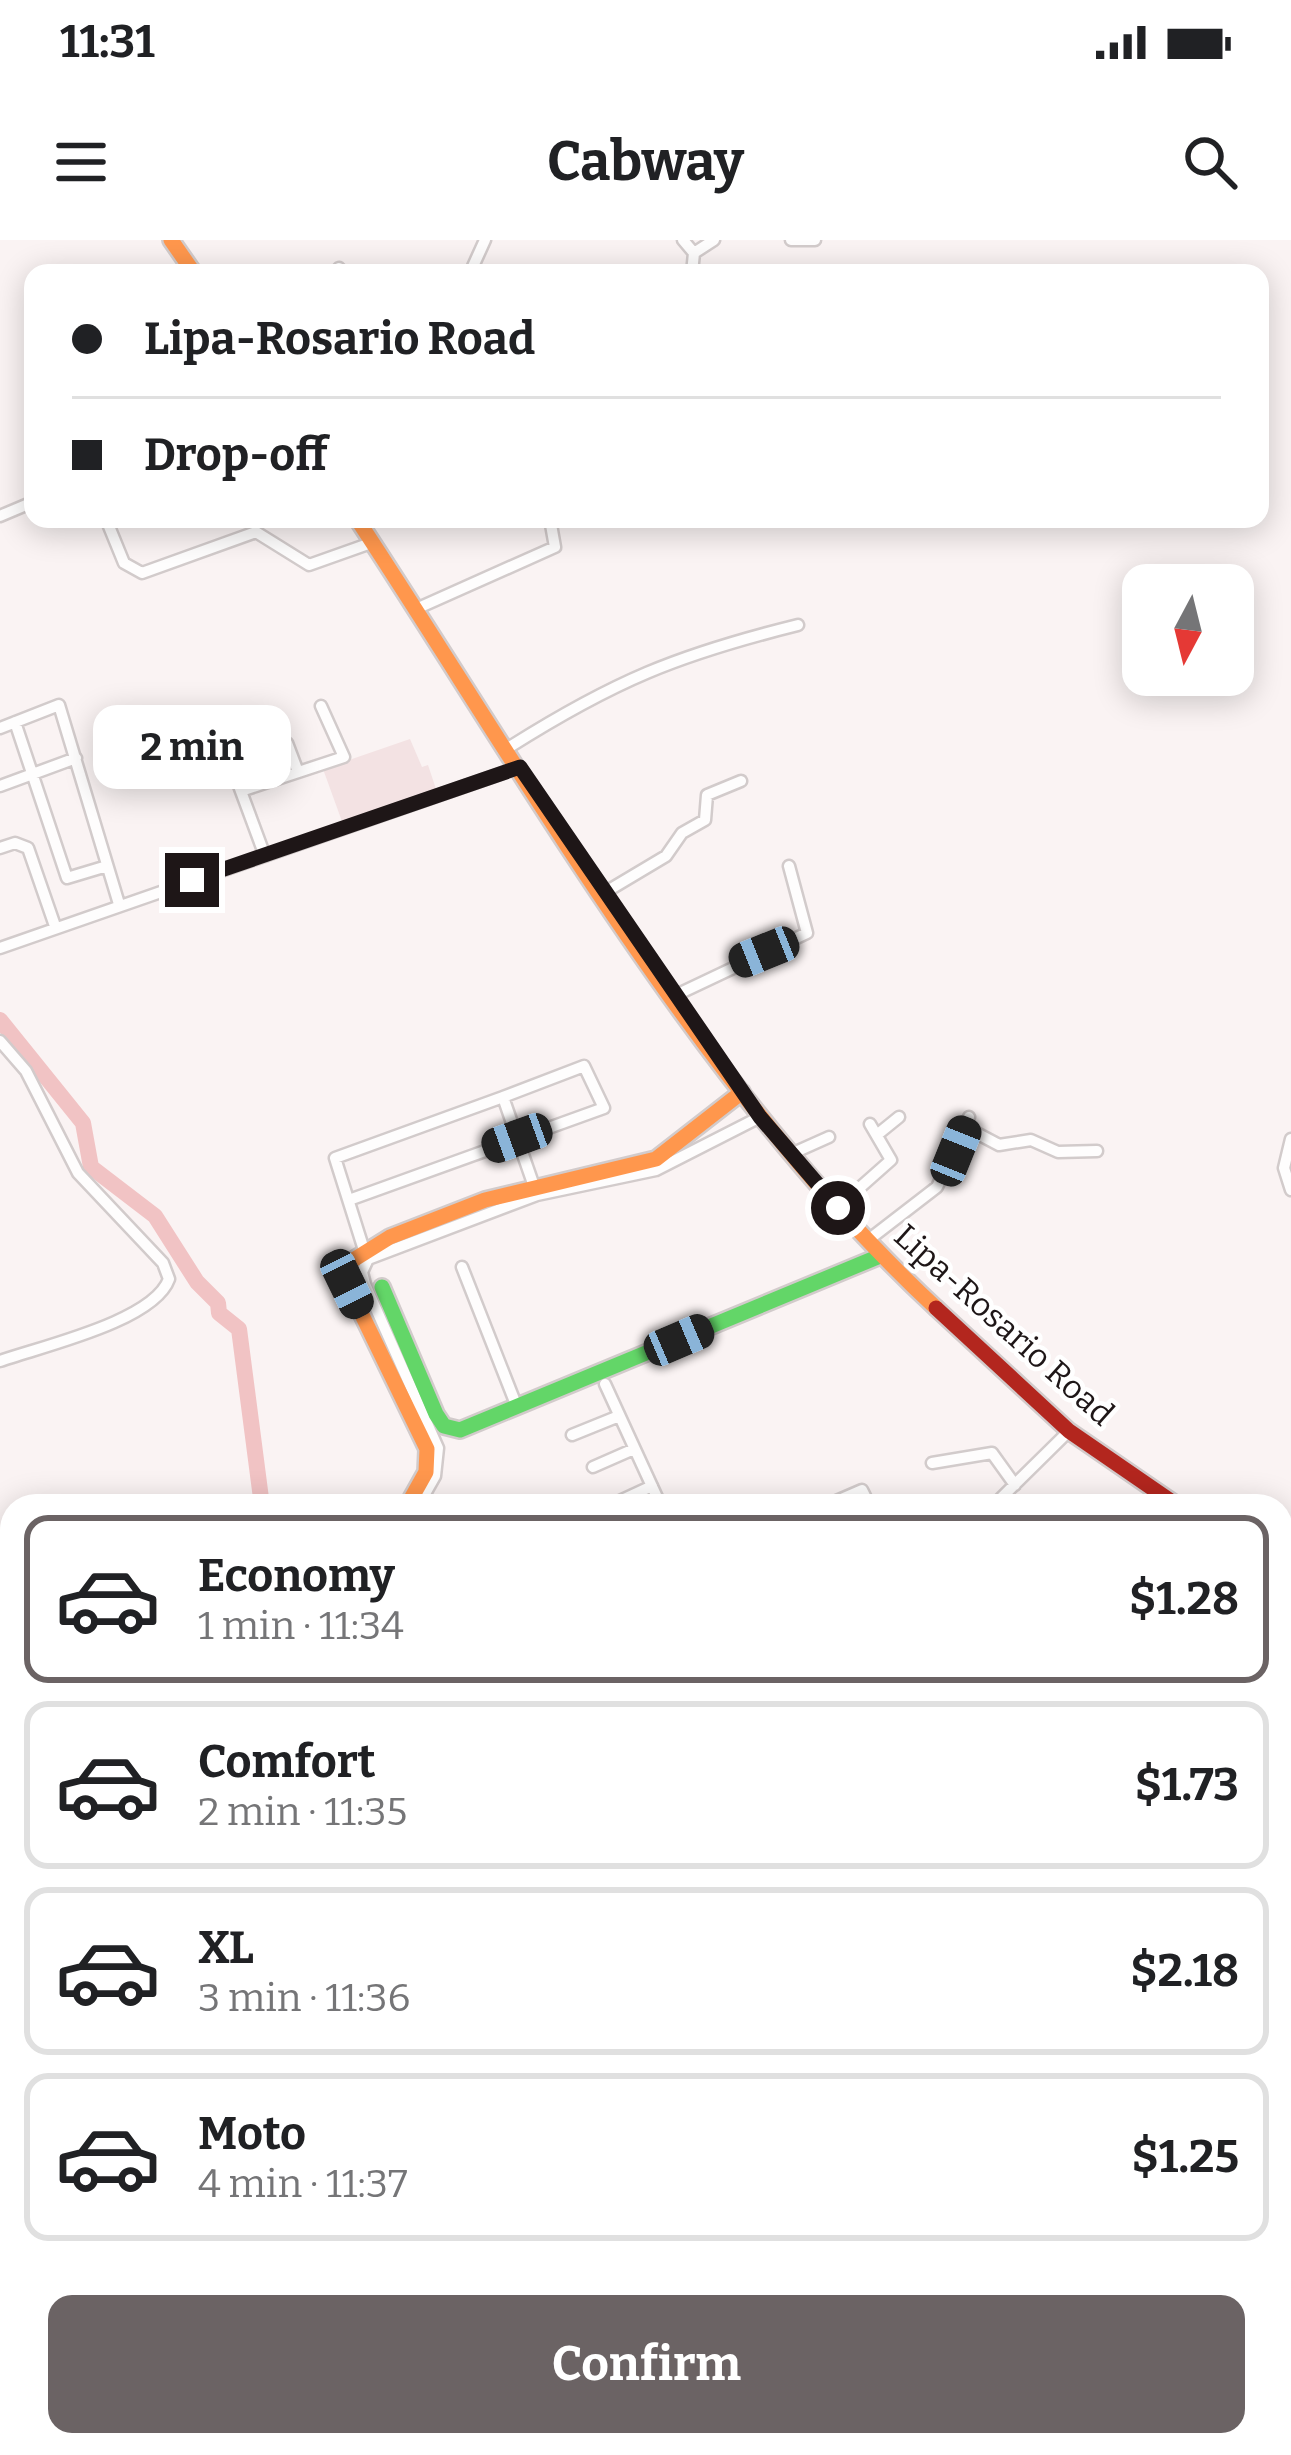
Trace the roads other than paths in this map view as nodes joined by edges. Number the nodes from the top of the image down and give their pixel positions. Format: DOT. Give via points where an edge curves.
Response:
graph roads {
  1 [pos="683,240"];
  2 [pos="714,240"];
  3 [pos="791,240"];
  4 [pos="815,240"];
  5 [pos="694,253"];
  6 [pos="693,264"];
  7 [pos="110,528"];
  8 [pos="362,528"];
  9 [pos="552,528"];
  10 [pos="371,543"];
  11 [pos="416,609"];
  12 [pos="798,625"];
  13 [pos="321,706"];
  14 [pos="212,713"];
  15 [pos="15,722"];
  16 [pos="0,728"];
  17 [pos="287,743"];
  18 [pos="508,748"];
  19 [pos="76,758"];
  20 [pos="520,767"];
  21 [pos="298,772"];
  22 [pos="35,773"];
  23 [pos="741,781"];
  24 [pos="0,787"];
  25 [pos="241,791"];
  26 [pos="0,848"];
  27 [pos="265,856"];
  28 [pos="107,866"];
  29 [pos="790,866"];
  30 [pos="604,893"];
  31 [pos="118,904"];
  32 [pos="55,926"];
  33 [pos="0,948"];
  34 [pos="674,996"];
  35 [pos="0,1041"];
  36 [pos="742,1092"];
  37 [pos="502,1097"];
  38 [pos="760,1117"];
  39 [pos="899,1117"];
  40 [pos="829,1137"];
  41 [pos="517,1138"];
  42 [pos="702,1139"];
  43 [pos="1291,1139"];
  44 [pos="1097,1151"];
  45 [pos="791,1154"];
  46 [pos="1291,1190"];
  47 [pos="536,1191"];
  48 [pos="349,1200"];
  49 [pos="838,1208"];
  50 [pos="867,1241"];
  51 [pos="364,1250"];
  52 [pos="880,1256"];
  53 [pos="462,1267"];
  54 [pos="382,1287"];
  55 [pos="0,1361"];
  56 [pos="604,1384"];
  57 [pos="517,1407"];
  58 [pos="620,1416"];
  59 [pos="1070,1431"];
  60 [pos="572,1435"];
  61 [pos="634,1449"];
  62 [pos="932,1463"];
  63 [pos="593,1467"];
  64 [pos="1015,1484"];
  65 [pos="652,1486"];
  66 [pos="413,1494"];
  67 [pos="425,1494"];
  68 [pos="634,1494"];
  69 [pos="656,1494"];
  70 [pos="1005,1494"];
  71 [pos="1153,1494"];
  1 -- 5 [label="street"];
  2 -- 5 [label="street"];
  3 -- 4 [label="street"];
  5 -- 6 [label="street"];
  7 -- 10 [label="street" via="124,563 142,573 256,532 309,565"];
  8 -- 10 [label="main road, Lipa-Rosario Road"];
  9 -- 11 [label="street" via="555,547"];
  10 -- 11 [label="main road, Lipa-Rosario Road"];
  11 -- 18 [label="main road, Lipa-Rosario Road"];
  12 -- 18 [label="street" via="657,664"];
  13 -- 21 [label="street" via="344,757"];
  14 -- 25 [label="street"];
  15 -- 16 [label="street"];
  15 -- 19 [label="street" via="59,705"];
  15 -- 22 [label="street"];
  17 -- 21 [label="street"];
  18 -- 20 [label="main road, Lipa-Rosario Road"];
  19 -- 22 [label="street"];
  19 -- 28 [label="street"];
  20 -- 27 [label="street"];
  20 -- 30 [label="main road, Lipa-Rosario Road"];
  21 -- 25 [label="street"];
  22 -- 24 [label="street"];
  22 -- 28 [label="street" via="67,878"];
  23 -- 30 [label="street" via="713,790 705,820 682,833 666,856"];
  25 -- 27 [label="street"];
  26 -- 32 [label="street" via="28,848"];
  27 -- 31 [label="street"];
  28 -- 31 [label="street"];
  29 -- 34 [label="street" via="807,933"];
  30 -- 34 [label="main road, Lipa-Rosario Road"];
  31 -- 32 [label="street"];
  32 -- 33 [label="street"];
  34 -- 36 [label="main road, Lipa-Rosario Road"];
  35 -- 55 [label="street" via="26,1071 78,1173 169,1279 163,1295 137,1312"];
  36 -- 38 [label="main road, Lipa-Rosario Road"];
  36 -- 42 [label="main road" via="709,1112"];
  37 -- 41 [label="street"];
  37 -- 41 [label="street" via="584,1066 604,1108"];
  37 -- 48 [label="street" via="335,1158"];
  38 -- 42 [label="street"];
  38 -- 45 [label="main road, Lipa-Rosario Road"];
  39 -- 49 [label="street" via="874,1129 890,1164"];
  40 -- 45 [label="street"];
  41 -- 47 [label="street"];
  41 -- 48 [label="street"];
  42 -- 47 [label="main road"];
  43 -- 46 [label="street" via="1284,1168"];
  44 -- 50 [label="street" via="1058,1152 1031,1140 1000,1145 967,1122 937,1187"];
  45 -- 49 [label="main road, Lipa-Rosario Road"];
  47 -- 51 [label="main road"];
  47 -- 67 [label="street" via="382,1250 362,1272 438,1448"];
  48 -- 51 [label="street"];
  49 -- 50 [label="main road, Lipa-Rosario Road"];
  50 -- 52 [label="main road, Lipa-Rosario Road"];
  51 -- 66 [label="main road" via="350,1262 347,1284 429,1462"];
  52 -- 57 [label="main road"];
  52 -- 59 [label="main road, Lipa-Rosario Road"];
  53 -- 57 [label="street"];
  54 -- 57 [label="main road" via="444,1426 460,1430"];
  56 -- 58 [label="street"];
  58 -- 60 [label="street"];
  58 -- 61 [label="street"];
  59 -- 64 [label="street"];
  59 -- 71 [label="main road, Lipa-Rosario Road"];
  61 -- 63 [label="street"];
  61 -- 65 [label="street"];
  62 -- 64 [label="street" via="992,1453"];
  64 -- 70 [label="street"];
  65 -- 68 [label="street"];
  65 -- 69 [label="street"];
}
